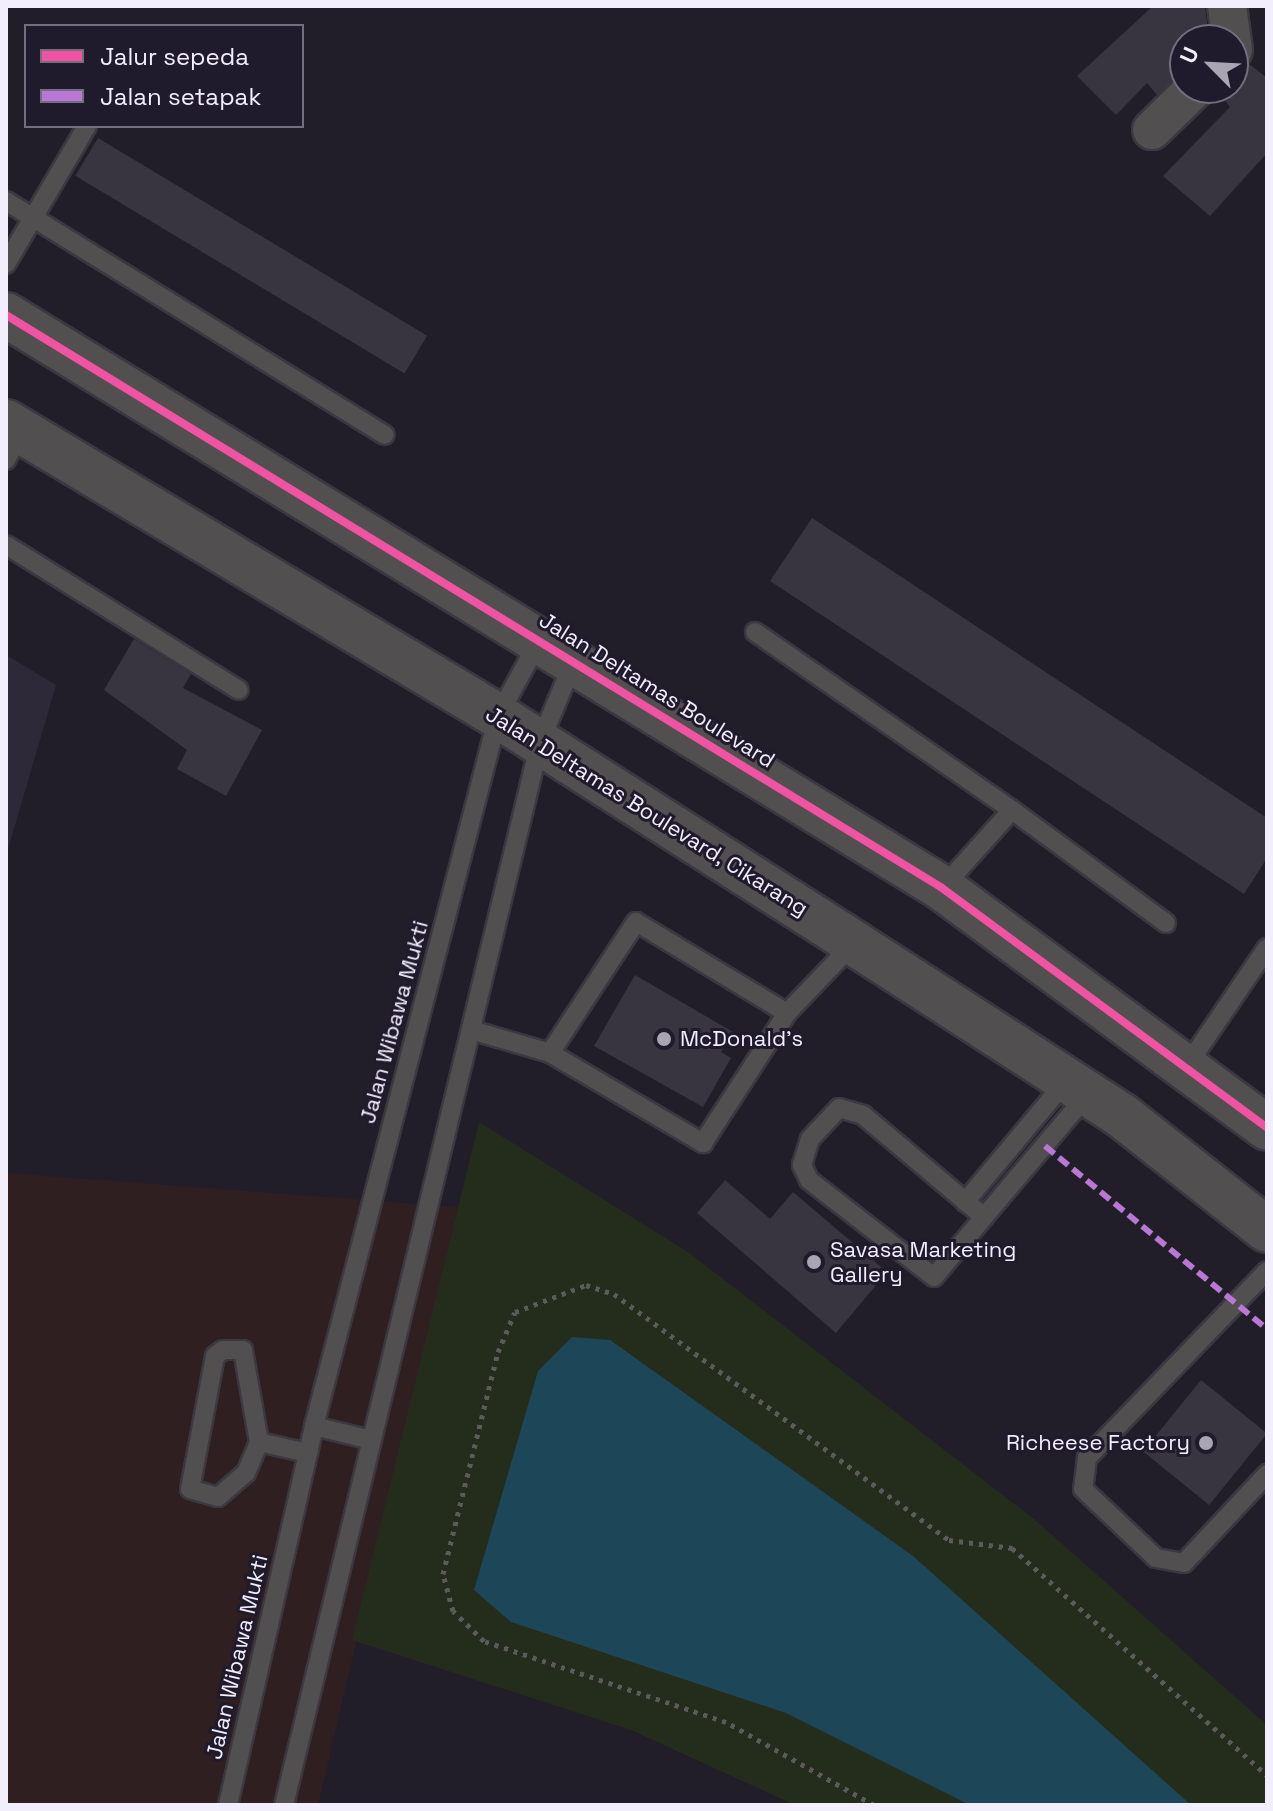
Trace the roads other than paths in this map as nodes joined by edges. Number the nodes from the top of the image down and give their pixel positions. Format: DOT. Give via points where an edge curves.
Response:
graph roads {
  1 [pos="1179,104"];
  2 [pos="86,128"];
  3 [pos="1152,130"];
  4 [pos="6,201"];
  5 [pos="35,218"];
  6 [pos="6,264"];
  7 [pos="6,315"];
  8 [pos="385,435"];
  9 [pos="11,438"];
  10 [pos="6,545"];
  11 [pos="755,632"];
  12 [pos="557,649"];
  13 [pos="239,690"];
  14 [pos="498,716"];
  15 [pos="540,742"];
  16 [pos="1012,810"];
  17 [pos="942,888"];
  18 [pos="1166,923"];
  19 [pos="854,943"];
  20 [pos="1267,948"];
  21 [pos="787,1013"];
  22 [pos="471,1030"];
  23 [pos="550,1053"];
  24 [pos="1186,1067"];
  25 [pos="1078,1087"];
  26 [pos="1267,1128"];
  27 [pos="965,1202"];
  28 [pos="984,1217"];
  29 [pos="1267,1230"];
  30 [pos="1267,1271"];
  31 [pos="314,1426"];
  32 [pos="371,1440"];
  33 [pos="259,1442"];
  34 [pos="308,1453"];
  35 [pos="1267,1474"];
  36 [pos="228,1805"];
  37 [pos="284,1805"];
  1 -- 3 [label="street"];
  2 -- 5 [label="lane"];
  4 -- 5 [label="lane"];
  5 -- 6 [label="lane"];
  5 -- 8 [label="lane"];
  7 -- 12 [label="street, Jalan Deltamas Boulevard"];
  9 -- 14 [label="street, Jalan Deltamas Boulevard, Cikarang"];
  10 -- 13 [label="lane"];
  11 -- 16 [label="lane"];
  12 -- 14 [label="lane, Jalan Wibawa Mukti"];
  12 -- 15 [label="lane"];
  12 -- 17 [label="street, Jalan Deltamas Boulevard"];
  14 -- 15 [label="street, Jalan Deltamas Boulevard, Cikarang"];
  14 -- 31 [label="lane, Jalan Wibawa Mukti"];
  15 -- 19 [label="street, Jalan Deltamas Boulevard, Cikarang"];
  15 -- 22 [label="lane"];
  16 -- 17 [label="lane"];
  16 -- 18 [label="lane"];
  17 -- 24 [label="street, Jalan Deltamas Boulevard"];
  19 -- 21 [label="lane"];
  19 -- 25 [label="street, Jalan Deltamas Boulevard, Cikarang"];
  20 -- 24 [label="lane"];
  21 -- 23 [label="lane" via="703,1143"];
  21 -- 23 [label="lane" via="636,922"];
  22 -- 23 [label="lane"];
  22 -- 32 [label="lane"];
  24 -- 26 [label="street, Jalan Deltamas Boulevard"];
  25 -- 27 [label="lane"];
  25 -- 28 [label="lane"];
  25 -- 29 [label="street, Jalan Deltamas Boulevard, Cikarang"];
  27 -- 28 [label="lane"];
  27 -- 28 [label="lane" via="863,1115 839,1108 810,1139 802,1165 809,1180 927,1276 943,1270"];
  30 -- 35 [label="lane" via="1087,1458 1083,1489 1156,1558 1184,1563"];
  31 -- 32 [label="lane"];
  31 -- 34 [label="lane, Jalan Wibawa Mukti"];
  32 -- 37 [label="lane"];
  33 -- 33 [label="lane" via="246,1473 218,1497 190,1489 215,1356 223,1350 243,1350"];
  33 -- 34 [label="lane"];
  34 -- 36 [label="lane, Jalan Wibawa Mukti"];
}
